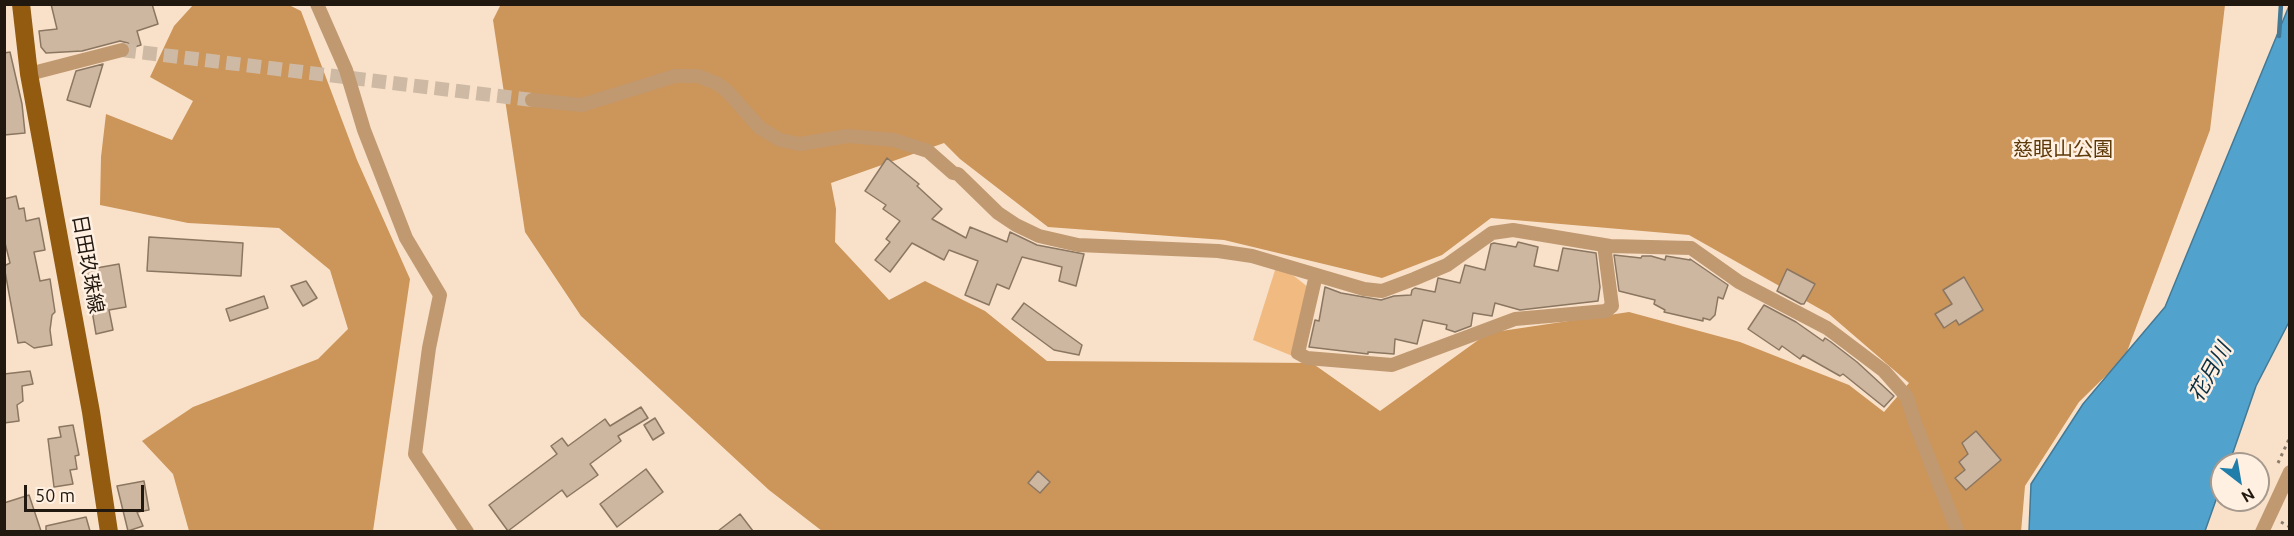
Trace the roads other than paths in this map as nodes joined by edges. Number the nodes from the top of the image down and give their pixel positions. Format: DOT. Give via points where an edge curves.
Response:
graph roads {
  1 [pos="21,4"];
  2 [pos="317,4"];
  3 [pos="122,50"];
  4 [pos="29,74"];
  5 [pos="532,100"];
  6 [pos="1604,245"];
  7 [pos="1316,275"];
  8 [pos="2289,472"];
  9 [pos="109,531"];
  10 [pos="467,531"];
  11 [pos="1958,531"];
  12 [pos="2262,531"];
  1 -- 4 [label="main road, 日田玖珠線"];
  2 -- 10 [label="street" via="346,70 364,130 406,238 440,295 415,454"];
  3 -- 4 [label="street"];
  4 -- 9 [label="main road, 日田玖珠線"];
  5 -- 7 [label="street" via="582,105 675,76 698,76 718,84 760,128 780,140 800,144 848,136 894,140 928,151 998,213 1039,236 1078,245 1218,251 1252,256"];
  6 -- 7 [label="street" via="1513,230 1492,232 1447,265 1382,291"];
  6 -- 7 [label="street" via="1612,306 1606,311 1515,319 1392,365 1307,358 1298,353"];
  6 -- 11 [label="street" via="1691,248 1739,282 1827,328 1884,371 1907,397"];
  8 -- 12 [label="street"];
}
